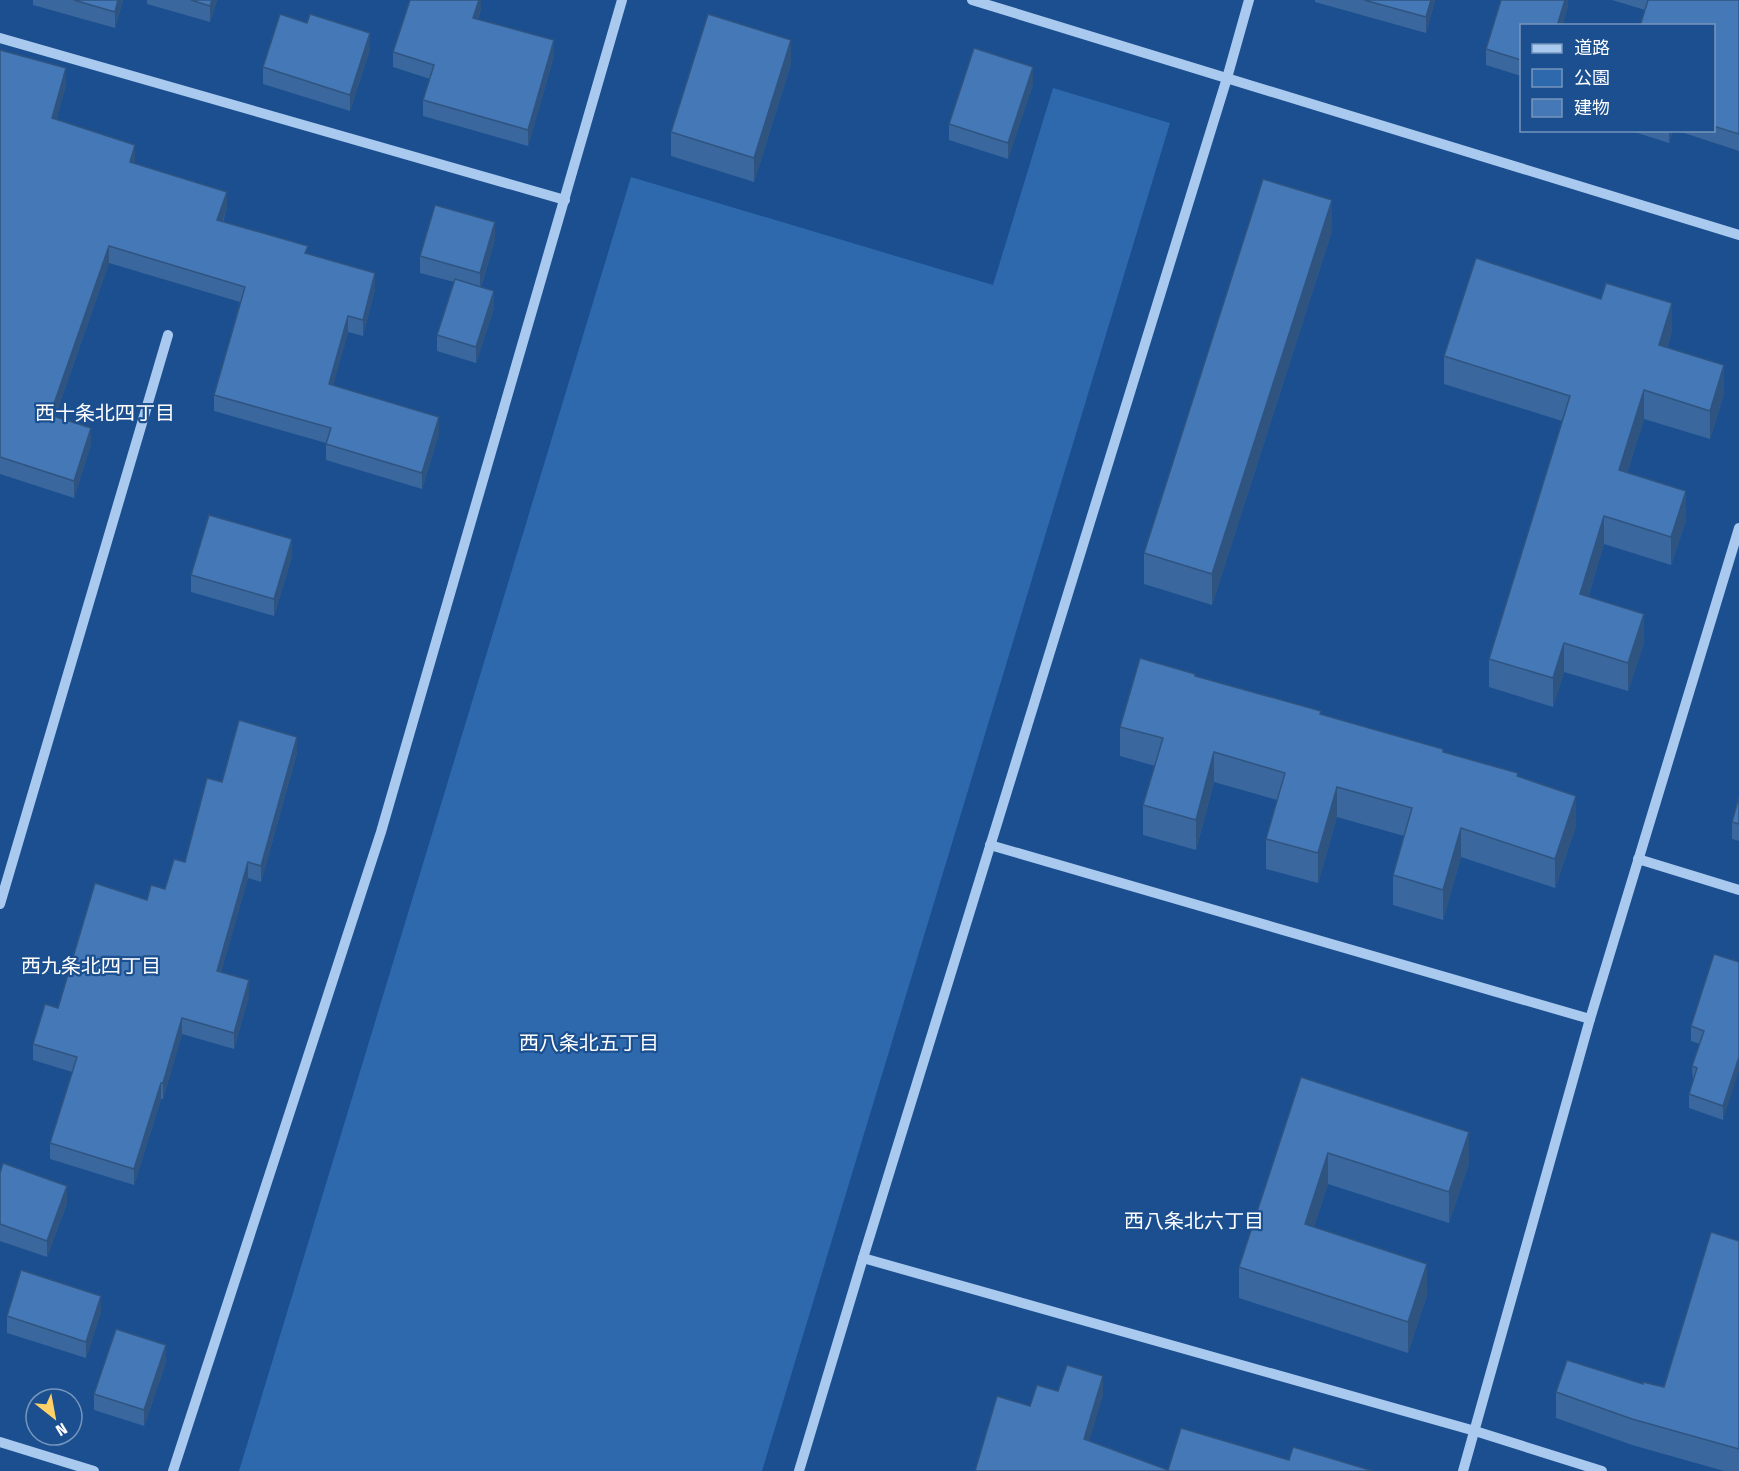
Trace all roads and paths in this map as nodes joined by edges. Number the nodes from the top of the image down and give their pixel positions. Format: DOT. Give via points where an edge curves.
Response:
graph roads {
  1 [pos="622,0"];
  2 [pos="972,0"];
  3 [pos="1249,0"];
  4 [pos="0,38"];
  5 [pos="1227,78"];
  6 [pos="565,200"];
  7 [pos="1739,235"];
  8 [pos="168,335"];
  9 [pos="1739,528"];
  10 [pos="990,846"];
  11 [pos="1638,859"];
  12 [pos="1739,890"];
  13 [pos="0,904"];
  14 [pos="1590,1020"];
  15 [pos="863,1258"];
  16 [pos="1475,1431"];
  17 [pos="0,1442"];
  18 [pos="94,1471"];
  19 [pos="173,1471"];
  20 [pos="799,1471"];
  21 [pos="1463,1471"];
  22 [pos="1602,1471"];
  1 -- 6 [label="street"];
  2 -- 5 [label="street"];
  3 -- 5 [label="street"];
  4 -- 6 [label="street"];
  5 -- 7 [label="street"];
  5 -- 10 [label="street"];
  6 -- 19 [label="street" via="381,832"];
  8 -- 13 [label="street"];
  9 -- 11 [label="street"];
  10 -- 14 [label="street"];
  10 -- 15 [label="street"];
  11 -- 12 [label="street"];
  11 -- 14 [label="street"];
  14 -- 16 [label="street"];
  15 -- 16 [label="street"];
  15 -- 20 [label="street"];
  16 -- 21 [label="street"];
  16 -- 22 [label="street"];
  17 -- 18 [label="street"];
}
